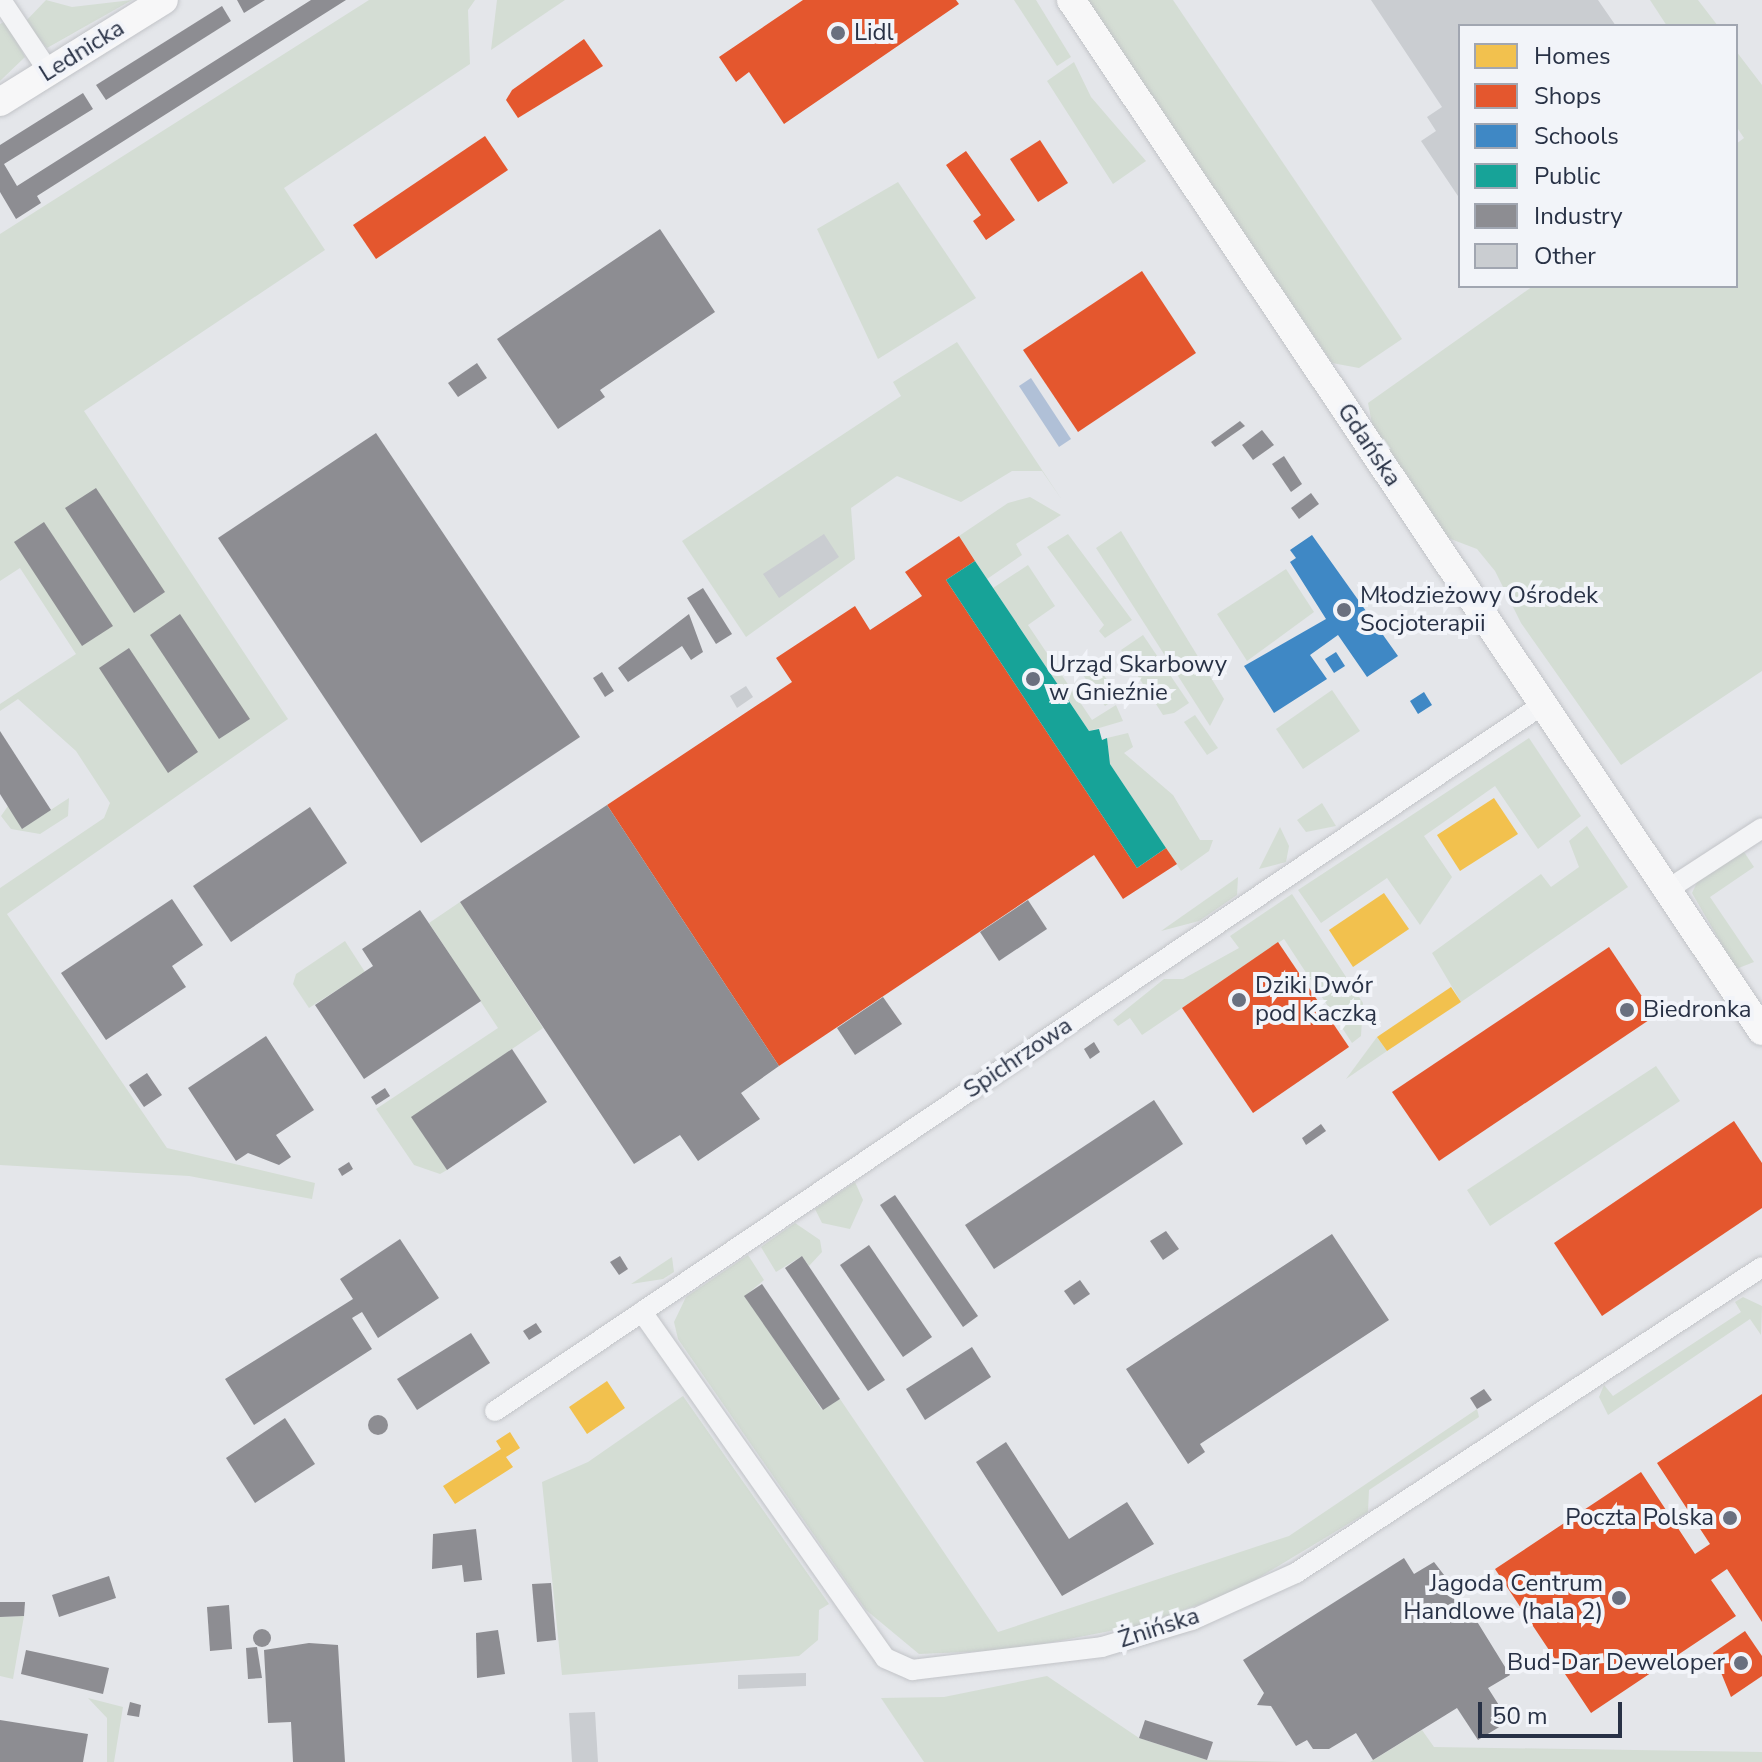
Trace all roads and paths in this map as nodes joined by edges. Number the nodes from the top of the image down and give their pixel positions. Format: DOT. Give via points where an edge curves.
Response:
graph roads {
  1 [pos="1,0"];
  2 [pos="164,0"];
  3 [pos="1071,0"];
  4 [pos="49,72"];
  5 [pos="0,102"];
  6 [pos="1542,705"];
  7 [pos="1762,828"];
  8 [pos="1667,890"];
  9 [pos="1762,1031"];
  10 [pos="1762,1267"];
  11 [pos="642,1312"];
  12 [pos="495,1411"];
  1 -- 4 [label="street"];
  2 -- 4 [label="street, Lednicka"];
  3 -- 6 [label="street, Gdańska"];
  4 -- 5 [label="street, Lednicka"];
  6 -- 8 [label="street, Gdańska"];
  6 -- 11 [label="street, Spichrzowa"];
  7 -- 8 [label="street"];
  8 -- 9 [label="street, Gdańska"];
  10 -- 11 [label="street, Żnińska" via="1296,1573 1192,1620 1102,1647 912,1670 885,1658"];
  11 -- 12 [label="street, Spichrzowa"];
}
